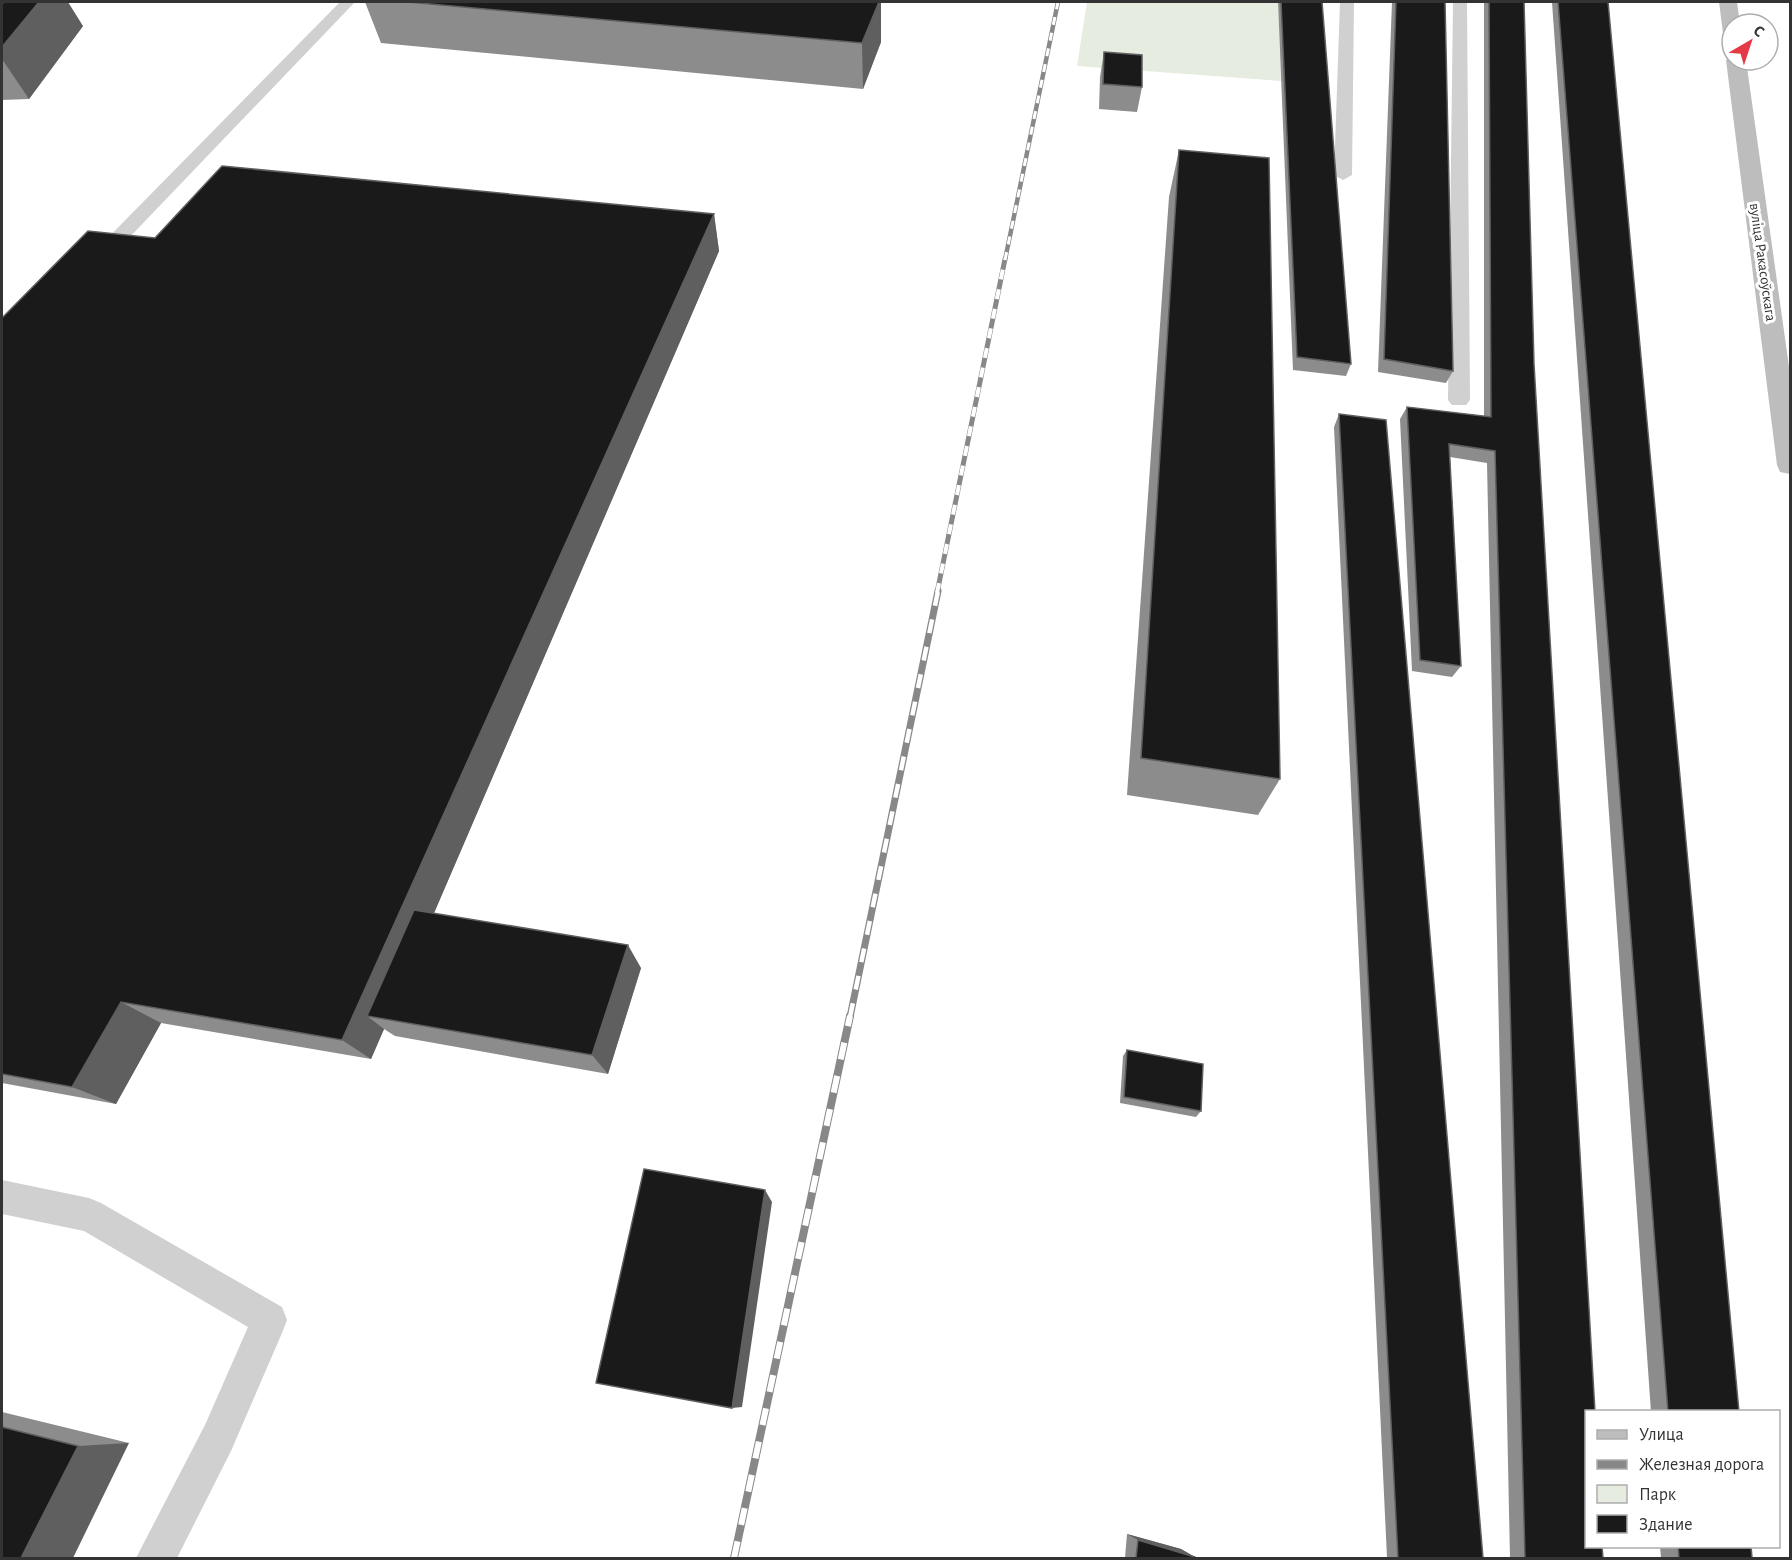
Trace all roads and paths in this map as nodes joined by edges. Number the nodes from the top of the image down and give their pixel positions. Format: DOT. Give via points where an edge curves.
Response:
graph roads {
  1 [pos="348,2"];
  2 [pos="1347,2"];
  3 [pos="1460,2"];
  4 [pos="1738,72"];
  5 [pos="1343,175"];
  6 [pos="84,274"];
  7 [pos="1458,400"];
  8 [pos="1788,433"];
  9 [pos="1791,465"];
  10 [pos="2,1197"];
  11 [pos="156,1558"];
  1 -- 6 [label="lane"];
  2 -- 5 [label="lane"];
  3 -- 7 [label="lane"];
  4 -- 8 [label="main road, вуліца Ракасоўскага"];
  8 -- 9 [label="main road, вуліца Ракасоўскага"];
  10 -- 11 [label="lane" via="89,1215 269,1320 218,1438"];
}
